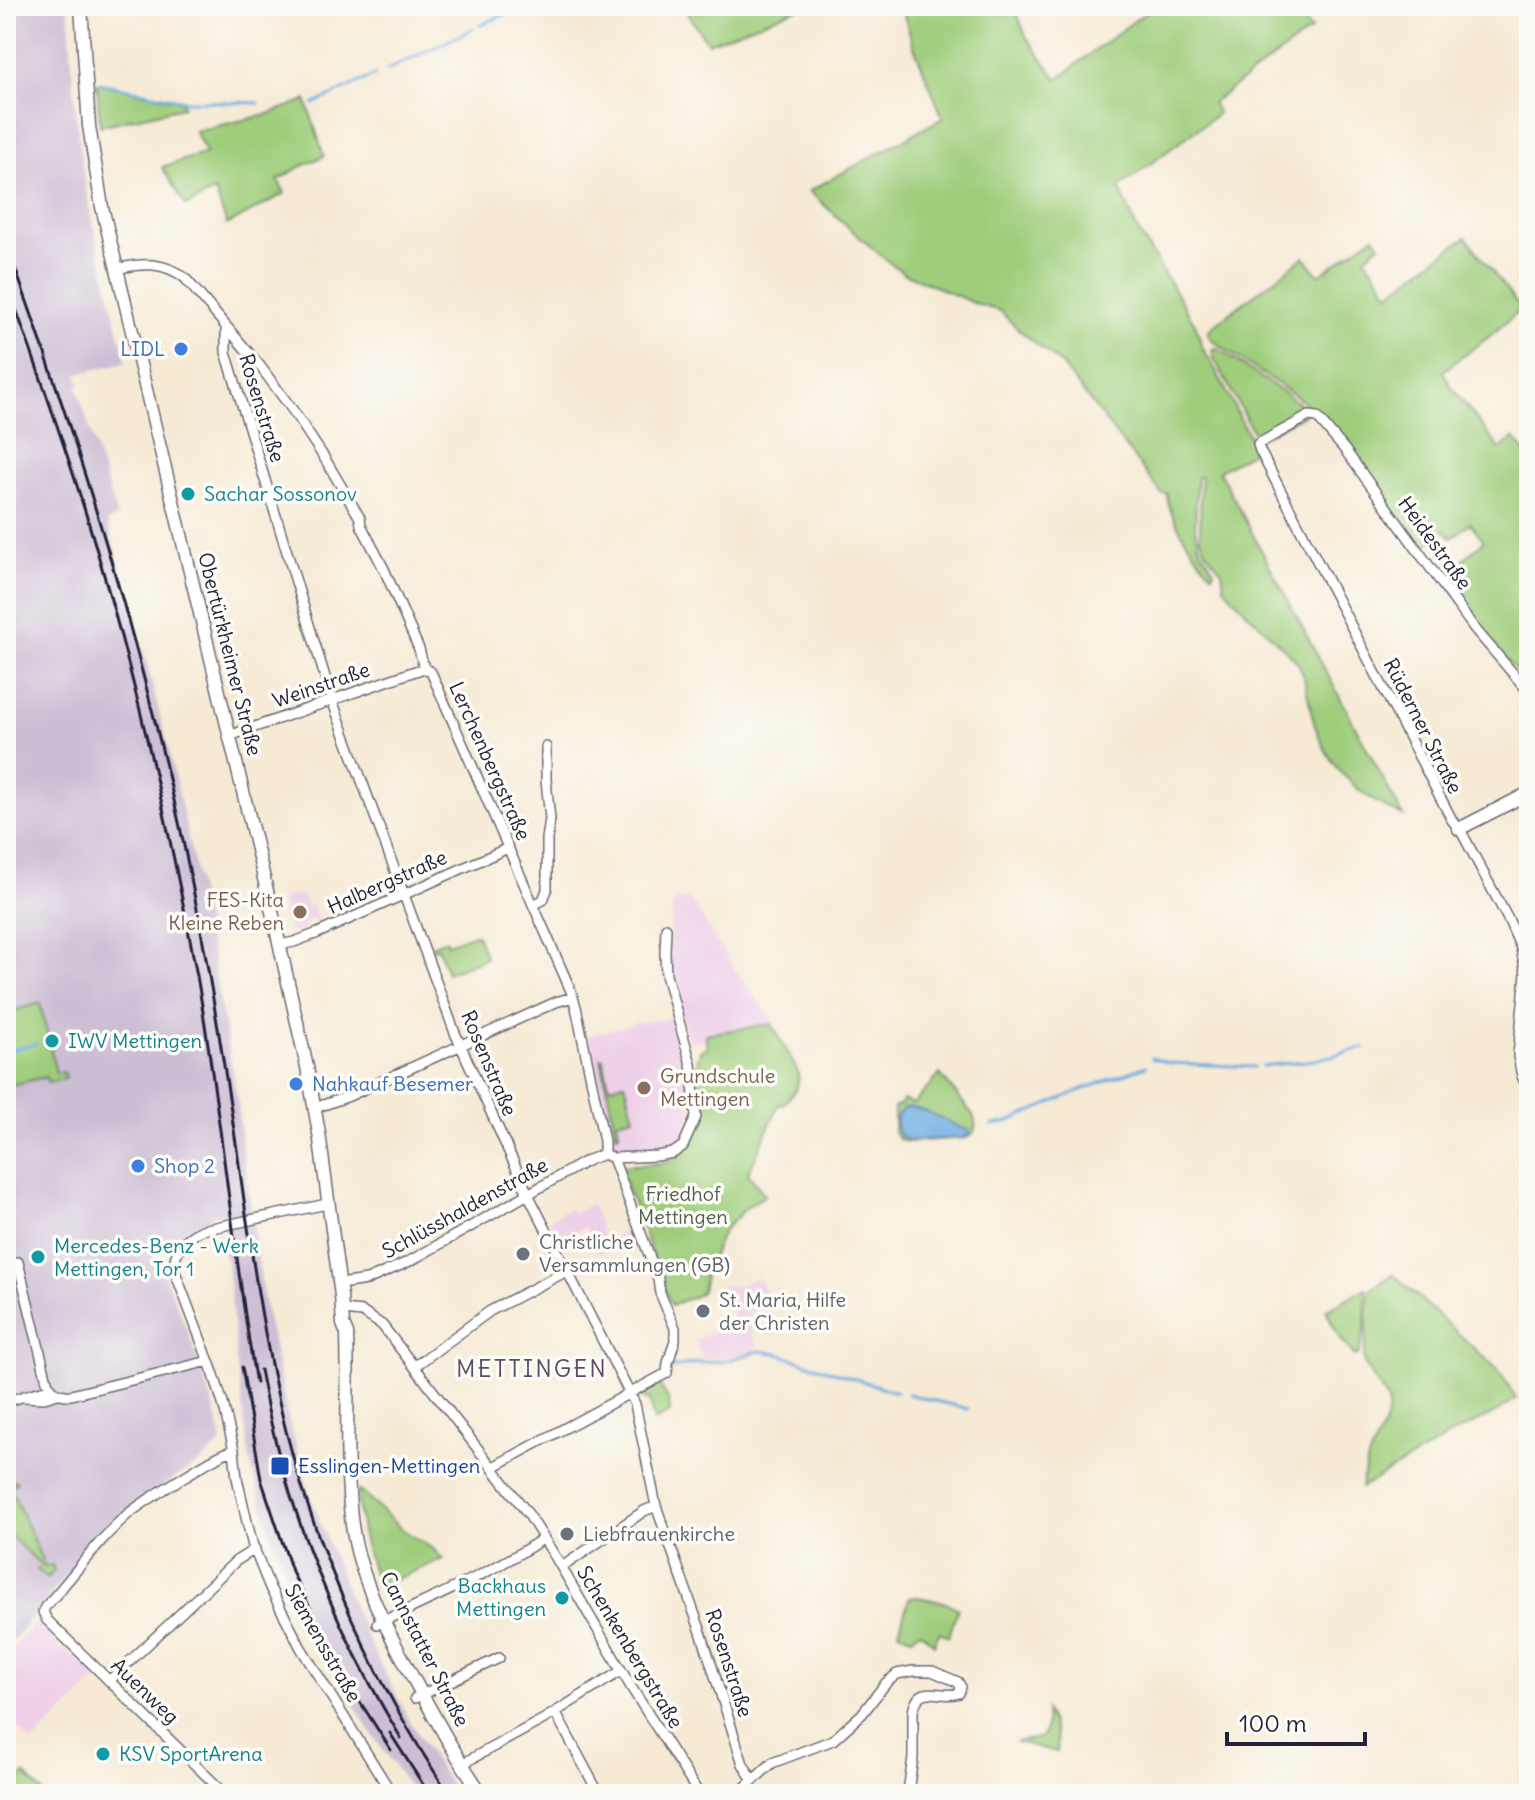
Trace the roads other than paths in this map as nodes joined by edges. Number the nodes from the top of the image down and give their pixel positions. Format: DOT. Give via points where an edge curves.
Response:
graph roads {
  1 [pos="81,6"];
  2 [pos="116,269"];
  3 [pos="226,326"];
  4 [pos="1312,416"];
  5 [pos="424,668"];
  6 [pos="1529,692"];
  7 [pos="332,700"];
  8 [pos="229,736"];
  9 [pos="546,747"];
  10 [pos="1529,793"];
  11 [pos="1459,829"];
  12 [pos="508,848"];
  13 [pos="404,895"];
  14 [pos="533,905"];
  15 [pos="666,928"];
  16 [pos="280,945"];
  17 [pos="1528,973"];
  18 [pos="573,997"];
  19 [pos="460,1045"];
  20 [pos="1529,1090"];
  21 [pos="315,1108"];
  22 [pos="608,1156"];
  23 [pos="528,1194"];
  24 [pos="327,1204"];
  25 [pos="332,1236"];
  26 [pos="18,1262"];
  27 [pos="567,1271"];
  28 [pos="340,1284"];
  29 [pos="343,1310"];
  30 [pos="209,1361"];
  31 [pos="415,1366"];
  32 [pos="54,1391"];
  33 [pos="631,1394"];
  34 [pos="6,1402"];
  35 [pos="234,1450"];
  36 [pos="493,1467"];
  37 [pos="656,1506"];
  38 [pos="544,1538"];
  39 [pos="255,1549"];
  40 [pos="562,1567"];
  41 [pos="380,1622"];
  42 [pos="499,1658"];
  43 [pos="621,1671"];
  44 [pos="109,1681"];
  45 [pos="418,1696"];
  46 [pos="555,1712"];
  47 [pos="462,1764"];
  48 [pos="752,1779"];
  49 [pos="909,1785"];
  50 [pos="388,1793"];
  51 [pos="225,1794"];
  52 [pos="473,1794"];
  53 [pos="482,1794"];
  54 [pos="599,1794"];
  55 [pos="699,1794"];
  56 [pos="738,1794"];
  1 -- 2 [label="main road, Obertürkheimer Straße" via="96,176"];
  2 -- 3 [label="street, Lerchenbergstraße" via="150,263 172,269"];
  2 -- 8 [label="main road, Obertürkheimer Straße"];
  3 -- 5 [label="street, Lerchenbergstraße" via="294,412 340,483 384,569"];
  3 -- 7 [label="street, Rosenstraße" via="226,352"];
  4 -- 6 [label="street, Heidestraße" via="1336,437 1467,619"];
  4 -- 11 [label="street, Rüderner Straße" via="1258,444 1259,449"];
  5 -- 7 [label="street, Weinstraße"];
  5 -- 12 [label="street, Lerchenbergstraße" via="431,672"];
  7 -- 8 [label="street, Weinstraße"];
  7 -- 13 [label="street, Rosenstraße"];
  8 -- 16 [label="main road, Obertürkheimer Straße"];
  9 -- 14 [label="street" via="547,890"];
  10 -- 11 [label="main road"];
  11 -- 17 [label="street, Rüderner Straße" via="1515,933"];
  12 -- 13 [label="street, Halbergstraße"];
  12 -- 14 [label="street, Lerchenbergstraße"];
  13 -- 16 [label="street, Halbergstraße"];
  13 -- 19 [label="street, Rosenstraße"];
  14 -- 18 [label="street, Lerchenbergstraße"];
  15 -- 22 [label="street" via="666,975 691,1064 696,1117 685,1143 673,1153"];
  16 -- 21 [label="main road, Obertürkheimer Straße"];
  17 -- 20 [label="street, Rüderner Straße" via="1518,1050"];
  18 -- 19 [label="street"];
  18 -- 22 [label="street, Lerchenbergstraße"];
  19 -- 21 [label="street"];
  19 -- 23 [label="street, Rosenstraße"];
  21 -- 24 [label="main road, Obertürkheimer Straße"];
  22 -- 23 [label="street, Schlüsshaldenstraße" via="591,1158"];
  22 -- 33 [label="street, Lerchenbergstraße" via="675,1328 666,1375"];
  23 -- 27 [label="street, Rosenstraße"];
  23 -- 28 [label="street, Schlüsshaldenstraße" via="410,1261 367,1280"];
  24 -- 25 [label="main road, Obertürkheimer Straße"];
  24 -- 30 [label="street, Siemensstraße" via="205,1228 183,1243 174,1273"];
  25 -- 28 [label="main road, Cannstatter Straße"];
  26 -- 32 [label="street" via="47,1381"];
  27 -- 31 [label="street" via="490,1311"];
  27 -- 33 [label="street, Rosenstraße"];
  28 -- 29 [label="main road, Cannstatter Straße"];
  29 -- 31 [label="street, Schenkenbergstraße" via="379,1321"];
  29 -- 41 [label="main road, Cannstatter Straße" via="345,1526 357,1577"];
  30 -- 32 [label="street" via="73,1394"];
  30 -- 35 [label="street, Siemensstraße"];
  31 -- 36 [label="street, Schenkenbergstraße"];
  32 -- 34 [label="street" via="31,1392"];
  33 -- 36 [label="street"];
  33 -- 37 [label="street, Rosenstraße"];
  35 -- 39 [label="street, Siemensstraße"];
  35 -- 44 [label="street, Auenweg" via="129,1514 45,1607 47,1620"];
  36 -- 38 [label="street, Schenkenbergstraße"];
  37 -- 40 [label="street"];
  37 -- 48 [label="street, Rosenstraße"];
  38 -- 40 [label="street, Schenkenbergstraße"];
  38 -- 41 [label="street" via="485,1573"];
  39 -- 44 [label="street"];
  39 -- 50 [label="street, Siemensstraße" via="293,1633"];
  40 -- 43 [label="street, Schenkenbergstraße"];
  41 -- 45 [label="main road, Cannstatter Straße"];
  42 -- 45 [label="street"];
  43 -- 46 [label="street"];
  43 -- 55 [label="street, Schenkenbergstraße"];
  44 -- 51 [label="street, Auenweg"];
  45 -- 47 [label="main road, Cannstatter Straße"];
  45 -- 52 [label="main road, Cannstatter Straße"];
  46 -- 47 [label="street"];
  46 -- 54 [label="street"];
  47 -- 53 [label="main road, Cannstatter Straße"];
  48 -- 49 [label="street" via="776,1761 831,1742 894,1676 932,1671 961,1687 953,1696 927,1693 915,1704"];
  48 -- 56 [label="street"];
}
